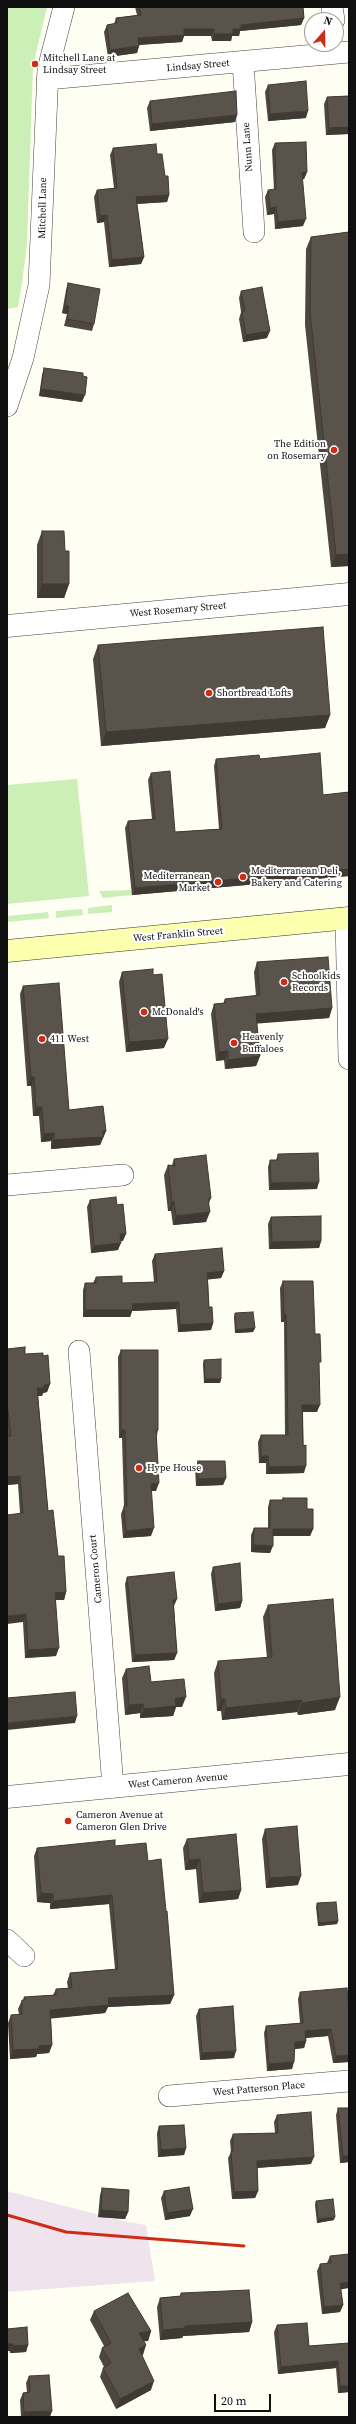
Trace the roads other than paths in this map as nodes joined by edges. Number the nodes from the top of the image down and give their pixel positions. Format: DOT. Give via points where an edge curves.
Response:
graph roads {
  1 [pos="64,7"];
  2 [pos="313,52"];
  3 [pos="243,62"];
  4 [pos="47,79"];
  5 [pos="254,232"];
  6 [pos="7,406"];
  7 [pos="349,594"];
  8 [pos="7,626"];
  9 [pos="348,918"];
  10 [pos="7,951"];
  11 [pos="349,1059"];
  12 [pos="123,1175"];
  13 [pos="7,1185"];
  14 [pos="79,1351"];
  15 [pos="349,1764"];
  16 [pos="113,1787"];
  17 [pos="7,1797"];
  18 [pos="7,1940"];
  19 [pos="24,1956"];
  20 [pos="349,2081"];
  21 [pos="169,2096"];
  1 -- 4 [label="street, Mitchell Lane"];
  2 -- 3 [label="street, Lindsay Street"];
  3 -- 4 [label="street, Lindsay Street"];
  3 -- 5 [label="street, Nunn Lane"];
  4 -- 6 [label="street, Mitchell Lane" via="39,285 23,358"];
  7 -- 8 [label="street, West Rosemary Street"];
  9 -- 10 [label="main road, West Franklin Street"];
  9 -- 11 [label="street"];
  12 -- 13 [label="street"];
  14 -- 16 [label="street, Cameron Court"];
  15 -- 16 [label="street, West Cameron Avenue"];
  16 -- 17 [label="street, West Cameron Avenue"];
  18 -- 19 [label="street"];
  20 -- 21 [label="street, West Patterson Place"];
}
